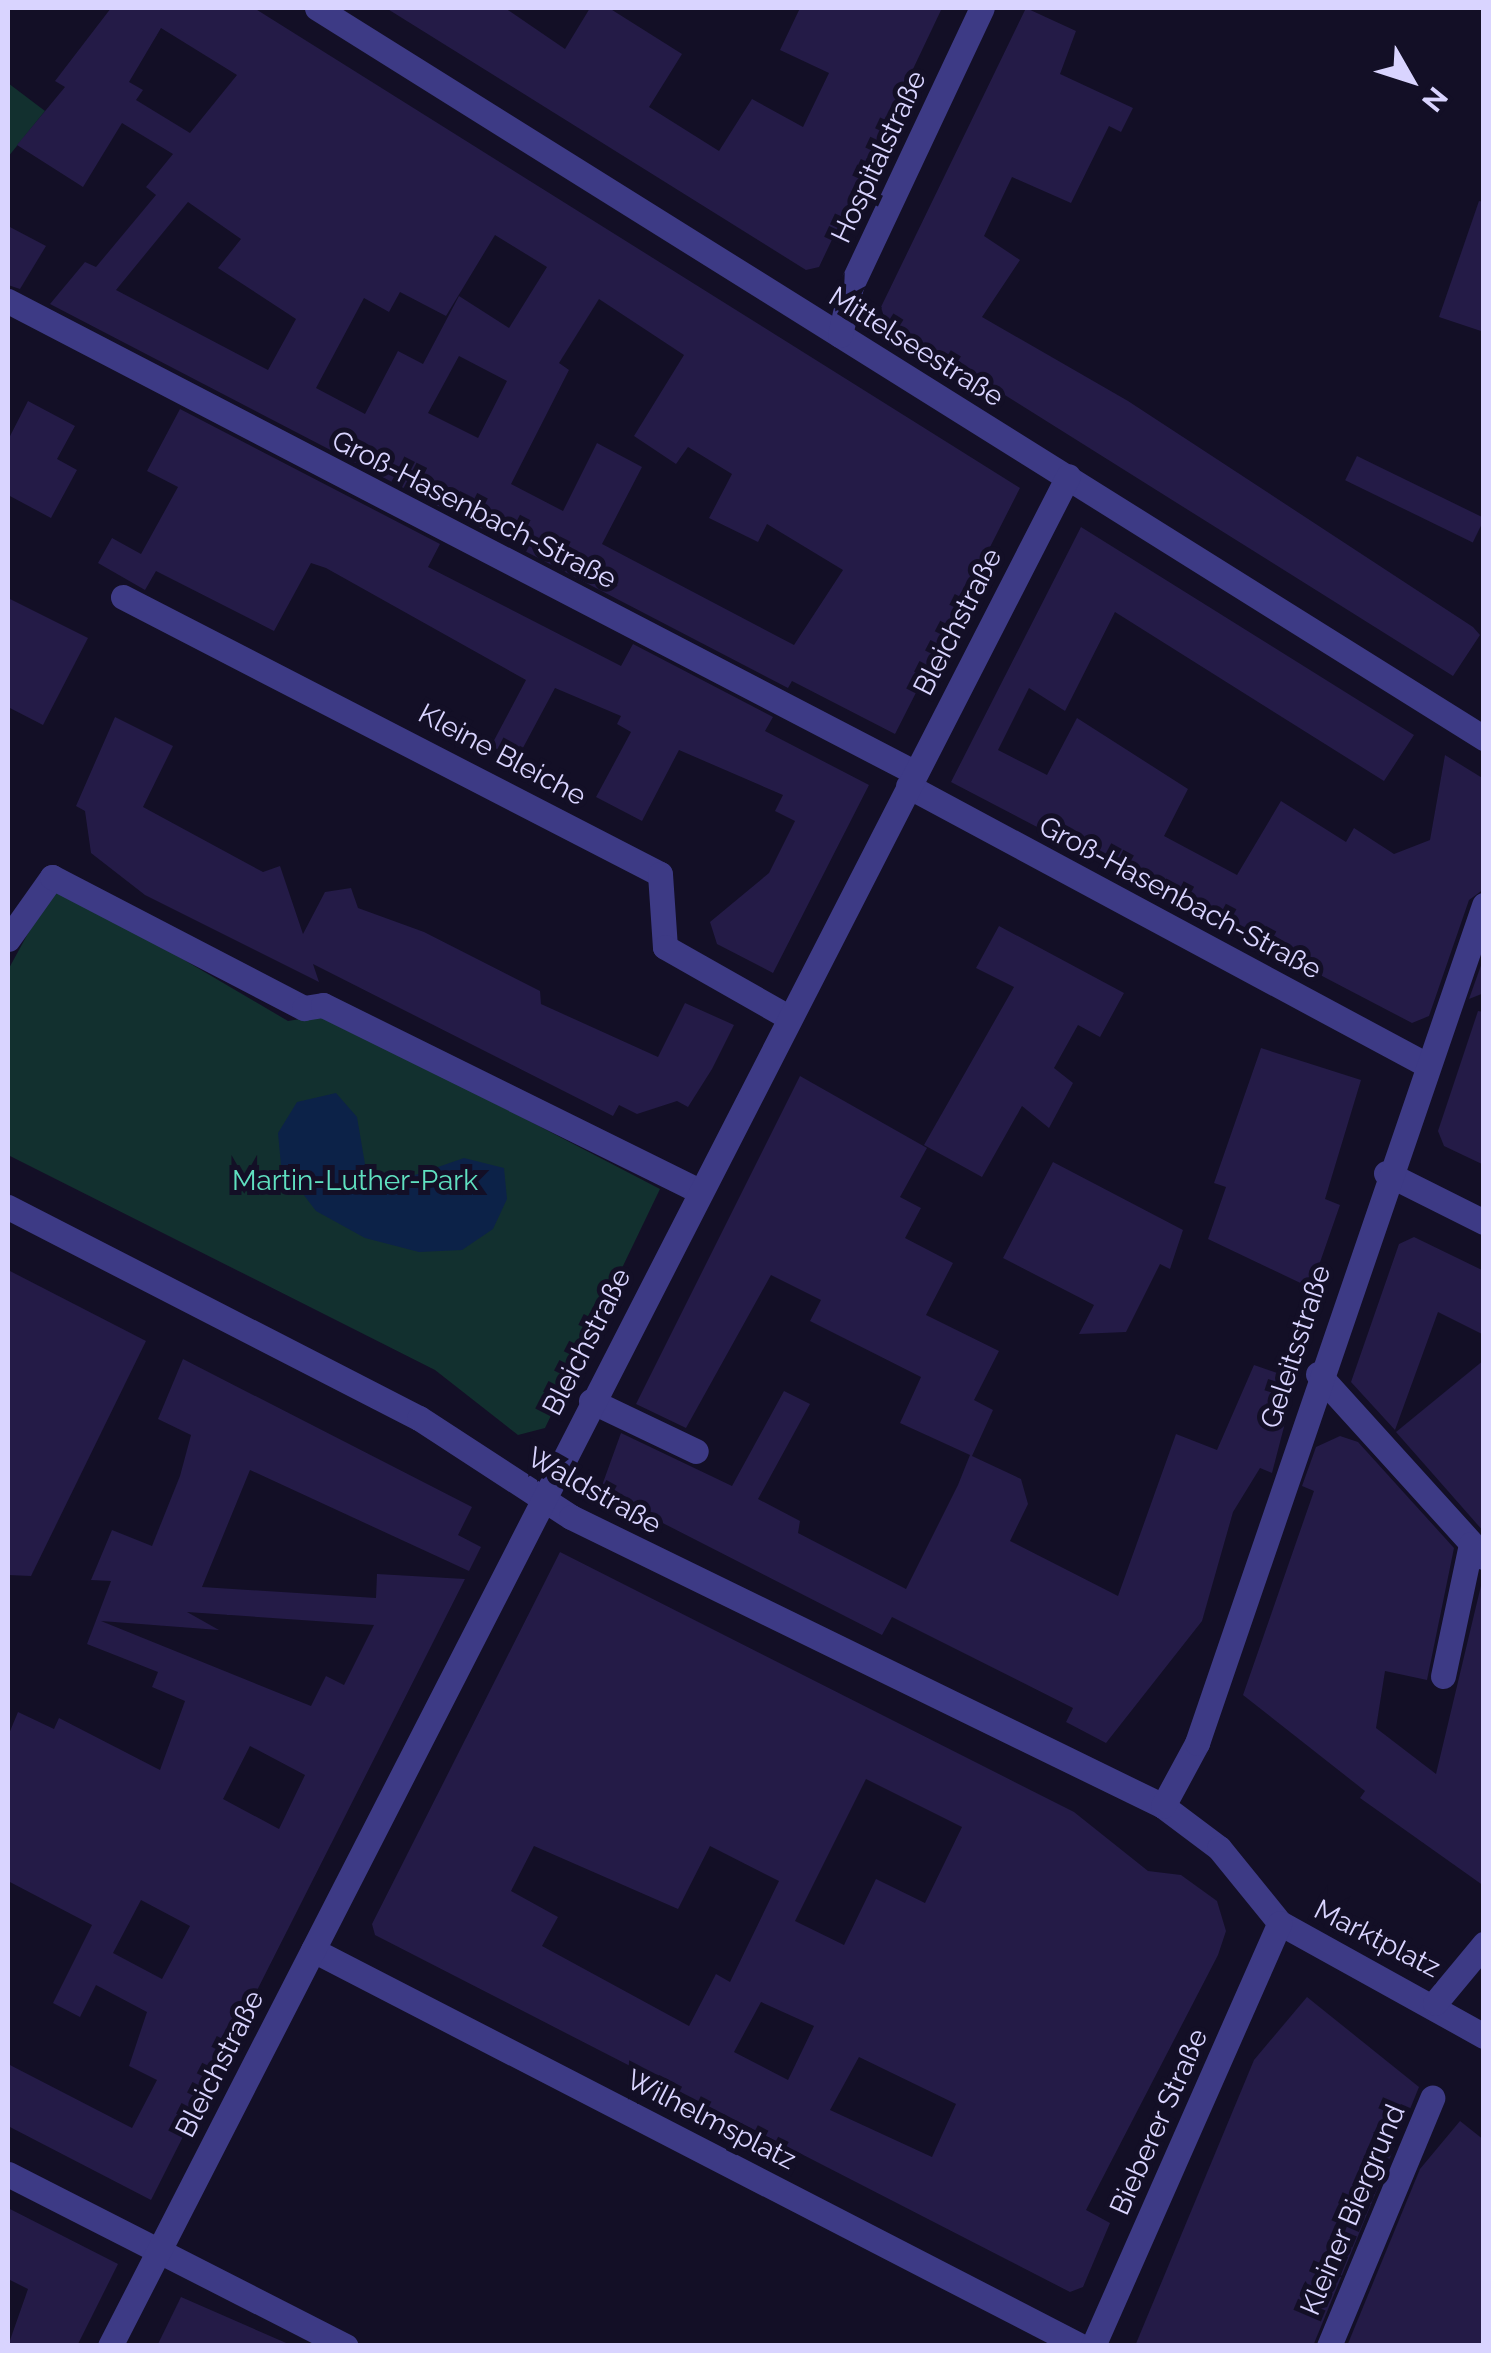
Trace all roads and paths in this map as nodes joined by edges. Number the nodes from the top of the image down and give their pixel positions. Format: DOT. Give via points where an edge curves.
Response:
graph roads {
  1 [pos="317,8"];
  2 [pos="982,8"];
  3 [pos="8,302"];
  4 [pos="840,335"];
  5 [pos="1068,476"];
  6 [pos="123,597"];
  7 [pos="1484,738"];
  8 [pos="911,779"];
  9 [pos="1484,905"];
  10 [pos="1479,932"];
  11 [pos="8,940"];
  12 [pos="1472,969"];
  13 [pos="788,1018"];
  14 [pos="1424,1063"];
  15 [pos="1386,1173"];
  16 [pos="698,1190"];
  17 [pos="8,1207"];
  18 [pos="1484,1222"];
  19 [pos="1318,1374"];
  20 [pos="591,1400"];
  21 [pos="696,1451"];
  22 [pos="538,1499"];
  23 [pos="1477,1550"];
  24 [pos="1443,1676"];
  25 [pos="1163,1806"];
  26 [pos="1280,1923"];
  27 [pos="1484,1944"];
  28 [pos="313,1950"];
  29 [pos="1435,2003"];
  30 [pos="1484,2036"];
  31 [pos="1432,2098"];
  32 [pos="8,2174"];
  33 [pos="156,2252"];
  34 [pos="110,2346"];
  35 [pos="346,2346"];
  36 [pos="1081,2346"];
  37 [pos="1093,2346"];
  38 [pos="1328,2346"];
  1 -- 4 [label="street, Mittelseestraße"];
  2 -- 4 [label="street, Hospitalstraße" via="850,286"];
  3 -- 8 [label="street, Groß-Hasenbach-Straße"];
  4 -- 5 [label="street, Mittelseestraße"];
  5 -- 7 [label="street, Mittelseestraße"];
  5 -- 8 [label="street, Bleichstraße"];
  6 -- 13 [label="street, Kleine Bleiche" via="660,874 665,948"];
  8 -- 13 [label="street, Bleichstraße"];
  8 -- 14 [label="street, Groß-Hasenbach-Straße"];
  9 -- 10 [label="street, Geleitsstraße"];
  10 -- 12 [label="street, Geleitsstraße"];
  11 -- 16 [label="street" via="52,877 304,1008 324,1006"];
  12 -- 14 [label="street, Geleitsstraße"];
  13 -- 16 [label="street, Bleichstraße"];
  14 -- 15 [label="street, Geleitsstraße"];
  15 -- 18 [label="street"];
  15 -- 19 [label="street, Geleitsstraße"];
  16 -- 20 [label="street, Bleichstraße"];
  17 -- 22 [label="street, Waldstraße" via="419,1418"];
  19 -- 23 [label="street"];
  19 -- 25 [label="street, Geleitsstraße" via="1198,1743"];
  20 -- 21 [label="street"];
  20 -- 22 [label="street, Bleichstraße"];
  22 -- 25 [label="street, Waldstraße"];
  22 -- 28 [label="street, Bleichstraße"];
  23 -- 24 [label="street"];
  25 -- 26 [label="street, Marktplatz" via="1220,1848"];
  26 -- 29 [label="street, Marktplatz"];
  26 -- 37 [label="street, Bieberer Straße"];
  27 -- 29 [label="street"];
  28 -- 33 [label="street, Bleichstraße"];
  28 -- 36 [label="street, Wilhelmsplatz"];
  29 -- 30 [label="street, Marktplatz"];
  31 -- 38 [label="street, Kleiner Biergrund"];
  32 -- 33 [label="street"];
  33 -- 34 [label="street, Bleichstraße"];
  33 -- 35 [label="street"];
}
